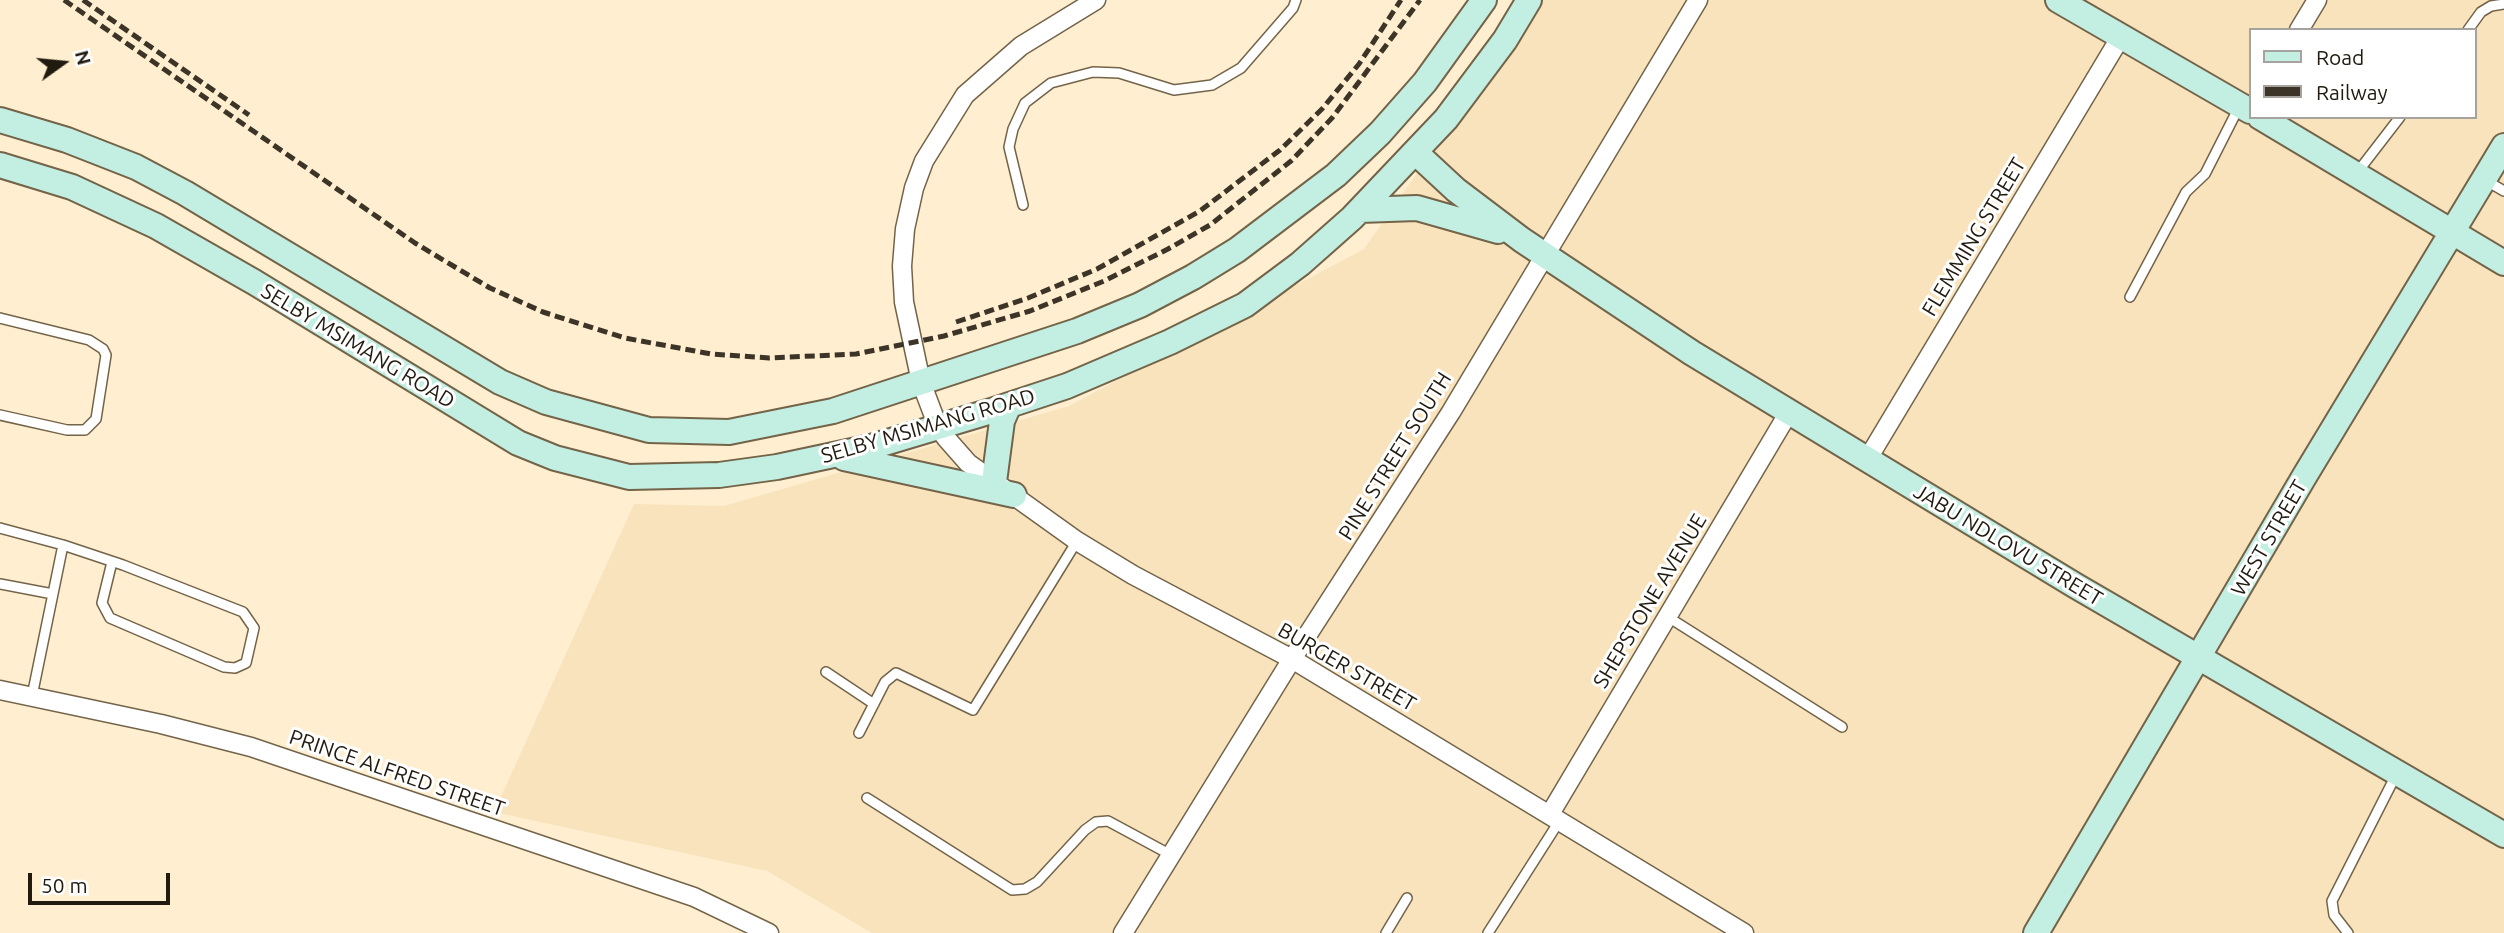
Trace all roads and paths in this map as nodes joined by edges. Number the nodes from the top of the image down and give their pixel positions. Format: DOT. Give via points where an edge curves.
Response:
graph roads {
  1 [pos="1096,0"];
  2 [pos="1296,0"];
  3 [pos="1484,0"];
  4 [pos="1530,0"];
  5 [pos="1698,0"];
  6 [pos="2058,0"];
  7 [pos="2317,0"];
  8 [pos="2504,4"];
  9 [pos="2300,28"];
  10 [pos="2470,28"];
  11 [pos="2120,38"];
  12 [pos="2248,110"];
  13 [pos="2248,114"];
  14 [pos="2263,119"];
  15 [pos="2398,119"];
  16 [pos="0,120"];
  17 [pos="2504,146"];
  18 [pos="1415,152"];
  19 [pos="0,164"];
  20 [pos="2355,175"];
  21 [pos="2494,185"];
  22 [pos="1023,205"];
  23 [pos="1360,210"];
  24 [pos="2452,232"];
  25 [pos="1522,240"];
  26 [pos="1545,254"];
  27 [pos="2504,263"];
  28 [pos="2130,297"];
  29 [pos="0,318"];
  30 [pos="921,382"];
  31 [pos="1009,405"];
  32 [pos="1789,412"];
  33 [pos="0,415"];
  34 [pos="938,427"];
  35 [pos="827,456"];
  36 [pos="1867,460"];
  37 [pos="1004,488"];
  38 [pos="0,528"];
  39 [pos="1077,541"];
  40 [pos="64,545"];
  41 [pos="112,562"];
  42 [pos="0,584"];
  43 [pos="53,594"];
  44 [pos="1668,617"];
  45 [pos="2199,658"];
  46 [pos="1292,659"];
  47 [pos="826,672"];
  48 [pos="0,690"];
  49 [pos="32,696"];
  50 [pos="874,704"];
  51 [pos="1842,727"];
  52 [pos="859,733"];
  53 [pos="2398,772"];
  54 [pos="867,797"];
  55 [pos="1555,817"];
  56 [pos="2504,835"];
  57 [pos="1171,855"];
  58 [pos="1407,898"];
  59 [pos="769,933"];
  60 [pos="1123,933"];
  61 [pos="1386,933"];
  62 [pos="1488,933"];
  63 [pos="1744,933"];
  64 [pos="2036,933"];
  65 [pos="2348,933"];
  1 -- 30 [label="street, BURGER STREET" via="1021,46 984,76 965,96 924,161 905,229 902,265 904,302"];
  2 -- 22 [label="lane" via="1241,68 1212,85 1174,90 1119,73 1093,72 1051,83 1025,103 1009,147"];
  3 -- 30 [label="main road, SELBY MSIMANG ROAD" via="1425,82 1380,133 1336,176 1237,250 1140,304 1077,331"];
  4 -- 18 [label="main road, SELBY MSIMANG ROAD" via="1446,118"];
  5 -- 26 [label="street, PINE STREET SOUTH"];
  6 -- 11 [label="main road"];
  7 -- 9 [label="street"];
  8 -- 10 [label="lane" via="2482,12"];
  11 -- 12 [label="main road"];
  11 -- 36 [label="street, FLEMMING STREET"];
  13 -- 28 [label="lane" via="2186,192"];
  14 -- 20 [label="main road"];
  15 -- 20 [label="lane"];
  16 -- 30 [label="main road, SELBY MSIMANG ROAD" via="136,167 500,382 596,418 649,430 729,432 833,411"];
  17 -- 21 [label="main road, WEST STREET"];
  18 -- 23 [label="main road, SELBY MSIMANG ROAD"];
  18 -- 25 [label="main road, JABU NDLOVU STREET"];
  19 -- 35 [label="main road, SELBY MSIMANG ROAD" via="72,187 156,226 518,443 555,458 629,477 671,478 719,475"];
  20 -- 24 [label="main road"];
  21 -- 24 [label="main road, WEST STREET"];
  23 -- 25 [label="main road, JABU NDLOVU STREET" via="1417,208"];
  23 -- 31 [label="main road, SELBY MSIMANG ROAD" via="1245,305 1068,386"];
  24 -- 27 [label="main road"];
  24 -- 45 [label="main road, WEST STREET"];
  25 -- 26 [label="main road, JABU NDLOVU STREET"];
  26 -- 32 [label="main road, JABU NDLOVU STREET"];
  26 -- 46 [label="street, PINE STREET SOUTH" via="1451,412"];
  29 -- 33 [label="lane" via="89,340 106,355 96,419 85,430"];
  30 -- 34 [label="street, BURGER STREET"];
  31 -- 34 [label="main road, SELBY MSIMANG ROAD"];
  31 -- 37 [label="main road" via="1002,421"];
  32 -- 36 [label="main road, JABU NDLOVU STREET"];
  32 -- 44 [label="street, SHEPSTONE AVENUE"];
  34 -- 35 [label="main road, SELBY MSIMANG ROAD"];
  34 -- 37 [label="street, BURGER STREET" via="968,463"];
  35 -- 37 [label="main road" via="889,465 956,485"];
  36 -- 45 [label="main road, JABU NDLOVU STREET"];
  37 -- 39 [label="street, BURGER STREET"];
  38 -- 40 [label="lane"];
  39 -- 46 [label="street, BURGER STREET"];
  39 -- 50 [label="lane" via="973,710 896,673 889,676"];
  40 -- 41 [label="lane"];
  40 -- 43 [label="lane"];
  41 -- 41 [label="lane" via="243,612 254,628 246,663 224,667 110,618 102,603"];
  42 -- 43 [label="lane"];
  43 -- 49 [label="lane"];
  44 -- 51 [label="lane"];
  44 -- 55 [label="street, SHEPSTONE AVENUE"];
  45 -- 53 [label="main road, JABU NDLOVU STREET"];
  45 -- 64 [label="main road, WEST STREET"];
  46 -- 55 [label="street, BURGER STREET"];
  46 -- 57 [label="street, PINE STREET SOUTH"];
  47 -- 50 [label="lane"];
  48 -- 49 [label="street, PRINCE ALFRED STREET"];
  49 -- 59 [label="street, PRINCE ALFRED STREET" via="251,747 694,897"];
  50 -- 52 [label="lane"];
  53 -- 56 [label="main road, JABU NDLOVU STREET"];
  53 -- 65 [label="lane" via="2332,901 2334,915"];
  54 -- 57 [label="lane" via="1012,890 1037,883 1096,822 1108,821"];
  55 -- 62 [label="lane"];
  55 -- 63 [label="street, BURGER STREET"];
  57 -- 60 [label="street, PINE STREET SOUTH"];
  58 -- 61 [label="lane"];
}
